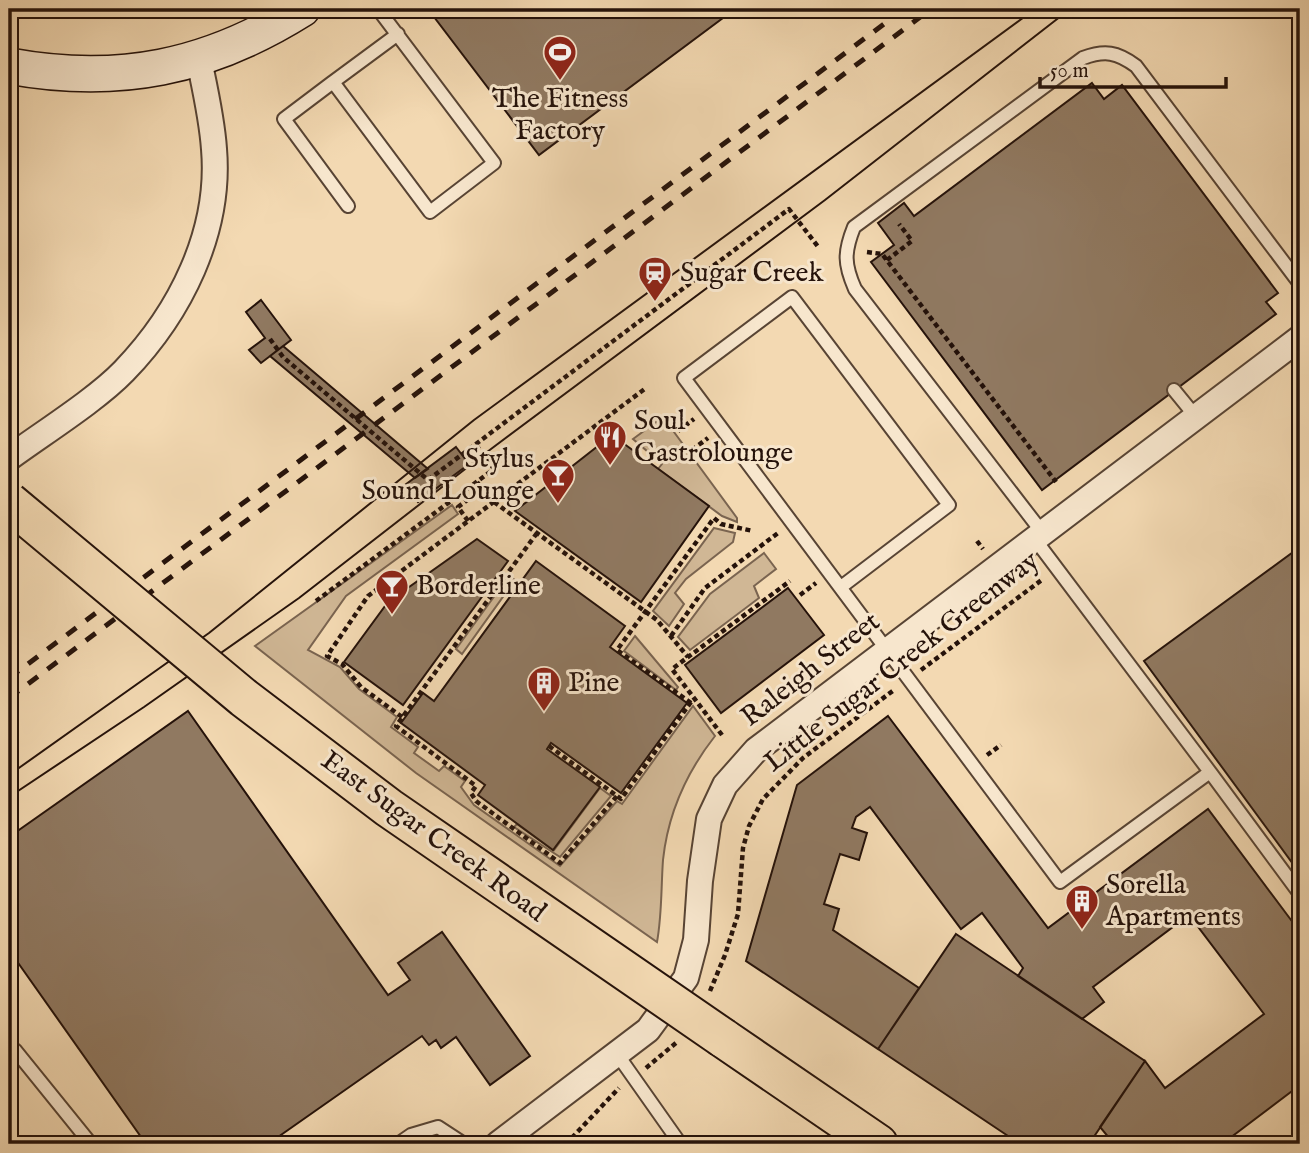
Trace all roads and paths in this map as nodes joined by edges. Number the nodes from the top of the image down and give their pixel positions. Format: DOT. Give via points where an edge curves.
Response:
graph roads {
  1 [pos="302,9"];
  2 [pos="378,9"];
  3 [pos="398,34"];
  4 [pos="199,60"];
  5 [pos="9,66"];
  6 [pos="333,82"];
  7 [pos="348,206"];
  8 [pos="899,224"];
  9 [pos="819,248"];
  10 [pos="867,252"];
  11 [pos="887,260"];
  12 [pos="1300,285"];
  13 [pos="1300,338"];
  14 [pos="270,339"];
  15 [pos="646,388"];
  16 [pos="1174,390"];
  17 [pos="1196,417"];
  18 [pos="476,445"];
  19 [pos="9,458"];
  20 [pos="477,482"];
  21 [pos="1056,482"];
  22 [pos="9,502"];
  23 [pos="494,502"];
  24 [pos="468,521"];
  25 [pos="753,531"];
  26 [pos="537,533"];
  27 [pos="1038,535"];
  28 [pos="763,545"];
  29 [pos="1056,569"];
  30 [pos="790,581"];
  31 [pos="841,587"];
  32 [pos="316,601"];
  33 [pos="645,612"];
  34 [pos="670,636"];
  35 [pos="887,648"];
  36 [pos="688,657"];
  37 [pos="910,678"];
  38 [pos="692,700"];
  39 [pos="402,717"];
  40 [pos="722,736"];
  41 [pos="549,746"];
  42 [pos="1210,772"];
  43 [pos="617,796"];
  44 [pos="1300,894"];
  45 [pos="708,994"];
  46 [pos="680,1040"];
  47 [pos="15,1050"];
  48 [pos="617,1054"];
  49 [pos="633,1078"];
  50 [pos="91,1144"];
  51 [pos="398,1144"];
  52 [pos="464,1144"];
  53 [pos="498,1144"];
  54 [pos="566,1144"];
  55 [pos="676,1144"];
  56 [pos="878,1144"];
  1 -- 4 [label="street"];
  2 -- 3 [label="lane"];
  3 -- 6 [label="lane"];
  3 -- 6 [label="lane" via="494,163 430,212"];
  4 -- 5 [label="street" via="150,71 88,76"];
  4 -- 19 [label="street" via="214,151 212,206 181,295 122,373"];
  6 -- 7 [label="lane" via="284,119"];
  8 -- 11 [label="path" via="912,241"];
  9 -- 18 [label="path" via="789,209"];
  10 -- 11 [label="path" via="882,254"];
  11 -- 21 [label="path"];
  12 -- 27 [label="lane" via="1136,66 1119,54 1101,51 1083,58 854,227 845,250 845,267 855,289"];
  13 -- 17 [label="street, Raleigh Street"];
  14 -- 18 [label="path, bridge" via="282,357 428,481"];
  15 -- 23 [label="path"];
  16 -- 17 [label="lane"];
  17 -- 27 [label="street, Raleigh Street"];
  18 -- 20 [label="path" via="494,470"];
  20 -- 24 [label="path" via="482,489 458,507"];
  20 -- 32 [label="path"];
  22 -- 56 [label="main road, East Sugar Creek Road, bridge" via="244,698 400,815"];
  23 -- 24 [label="path"];
  23 -- 26 [label="path"];
  24 -- 39 [label="path" via="368,596 327,656"];
  25 -- 33 [label="path" via="714,518"];
  26 -- 33 [label="path"];
  26 -- 39 [label="path"];
  27 -- 29 [label="lane"];
  27 -- 35 [label="street, Raleigh Street"];
  28 -- 34 [label="path" via="705,588"];
  29 -- 37 [label="path, Little Sugar Creek Greenway"];
  29 -- 42 [label="lane"];
  30 -- 36 [label="path"];
  31 -- 31 [label="lane" via="684,378 792,297 949,505"];
  31 -- 35 [label="lane"];
  33 -- 34 [label="path"];
  33 -- 38 [label="path" via="617,650"];
  34 -- 36 [label="path"];
  35 -- 37 [label="lane"];
  35 -- 48 [label="street, Raleigh Street" via="769,737 725,785 709,819 696,940 686,978 648,1030"];
  36 -- 38 [label="path" via="672,669"];
  37 -- 42 [label="lane" via="1060,882"];
  37 -- 45 [label="path, Little Sugar Creek Greenway" via="803,758 763,799 743,848 738,914"];
  38 -- 40 [label="path"];
  38 -- 43 [label="path" via="621,799"];
  39 -- 43 [label="path" via="396,726 476,786 471,793 476,801 560,863"];
  41 -- 43 [label="path"];
  42 -- 44 [label="lane"];
  46 -- 49 [label="path"];
  47 -- 50 [label="lane"];
  48 -- 49 [label="lane"];
  48 -- 53 [label="street, Raleigh Street"];
  49 -- 54 [label="path" via="613,1092"];
  49 -- 55 [label="lane" via="679,1142"];
  51 -- 52 [label="lane" via="438,1127"];
}
